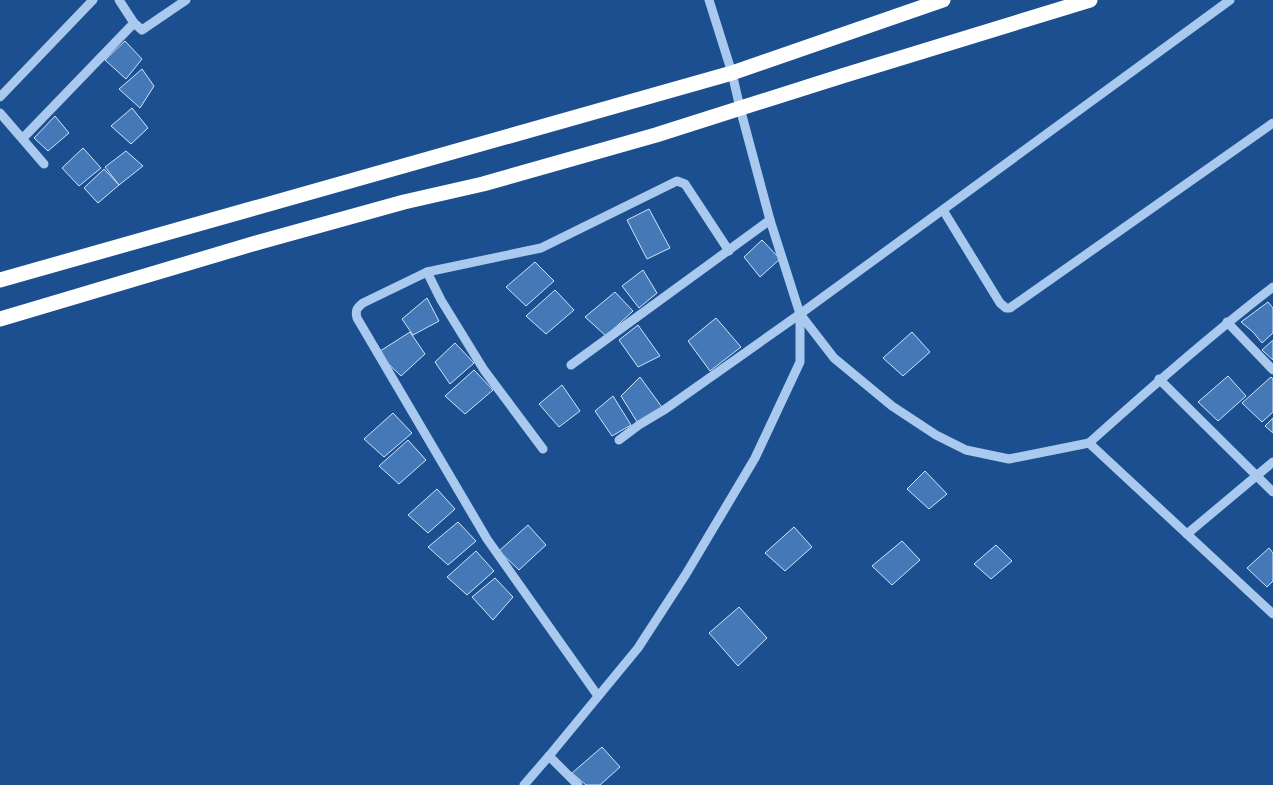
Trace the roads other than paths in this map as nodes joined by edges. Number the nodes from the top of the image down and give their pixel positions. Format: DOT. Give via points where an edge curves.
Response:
graph roads {
  1 [pos="93,0"];
  2 [pos="119,0"];
  3 [pos="186,0"];
  4 [pos="709,0"];
  5 [pos="943,0"];
  6 [pos="1090,0"];
  7 [pos="1230,0"];
  8 [pos="134,23"];
  9 [pos="732,73"];
  10 [pos="0,97"];
  11 [pos="740,108"];
  12 [pos="0,113"];
  13 [pos="1273,123"];
  14 [pos="22,138"];
  15 [pos="44,164"];
  16 [pos="943,210"];
  17 [pos="770,220"];
  18 [pos="729,251"];
  19 [pos="427,272"];
  20 [pos="0,280"];
  21 [pos="1273,287"];
  22 [pos="800,314"];
  23 [pos="0,319"];
  24 [pos="1227,322"];
  25 [pos="571,365"];
  26 [pos="1273,370"];
  27 [pos="1159,379"];
  28 [pos="619,440"];
  29 [pos="1089,443"];
  30 [pos="543,448"];
  31 [pos="1273,462"];
  32 [pos="1257,475"];
  33 [pos="1273,492"];
  34 [pos="1187,534"];
  35 [pos="1273,614"];
  36 [pos="598,696"];
  37 [pos="549,756"];
  38 [pos="524,785"];
  39 [pos="578,785"];
  1 -- 10 [label="street"];
  2 -- 8 [label="street"];
  3 -- 8 [label="street" via="142,30"];
  4 -- 9 [label="street"];
  5 -- 9 [label="highway"];
  6 -- 11 [label="highway"];
  7 -- 16 [label="street"];
  8 -- 14 [label="street"];
  9 -- 11 [label="street"];
  9 -- 20 [label="highway"];
  11 -- 17 [label="street"];
  11 -- 23 [label="highway" via="656,135 256,243"];
  12 -- 14 [label="street"];
  13 -- 16 [label="street" via="1010,308 1000,303"];
  14 -- 15 [label="street"];
  16 -- 22 [label="street"];
  17 -- 18 [label="street"];
  17 -- 22 [label="street"];
  18 -- 19 [label="street" via="685,184 677,181 541,248"];
  18 -- 25 [label="street"];
  19 -- 30 [label="street" via="484,370"];
  19 -- 36 [label="street" via="363,303 356,312 357,318 487,539"];
  21 -- 24 [label="street"];
  22 -- 28 [label="street"];
  22 -- 29 [label="street" via="834,358 892,406 966,450 1009,459"];
  22 -- 36 [label="street" via="800,362 755,458 638,648"];
  24 -- 26 [label="street"];
  24 -- 27 [label="street"];
  27 -- 29 [label="street"];
  27 -- 32 [label="street"];
  29 -- 34 [label="street"];
  31 -- 32 [label="street"];
  32 -- 33 [label="street"];
  32 -- 34 [label="street"];
  34 -- 35 [label="street"];
  36 -- 37 [label="street"];
  37 -- 38 [label="street"];
  37 -- 39 [label="street"];
}
